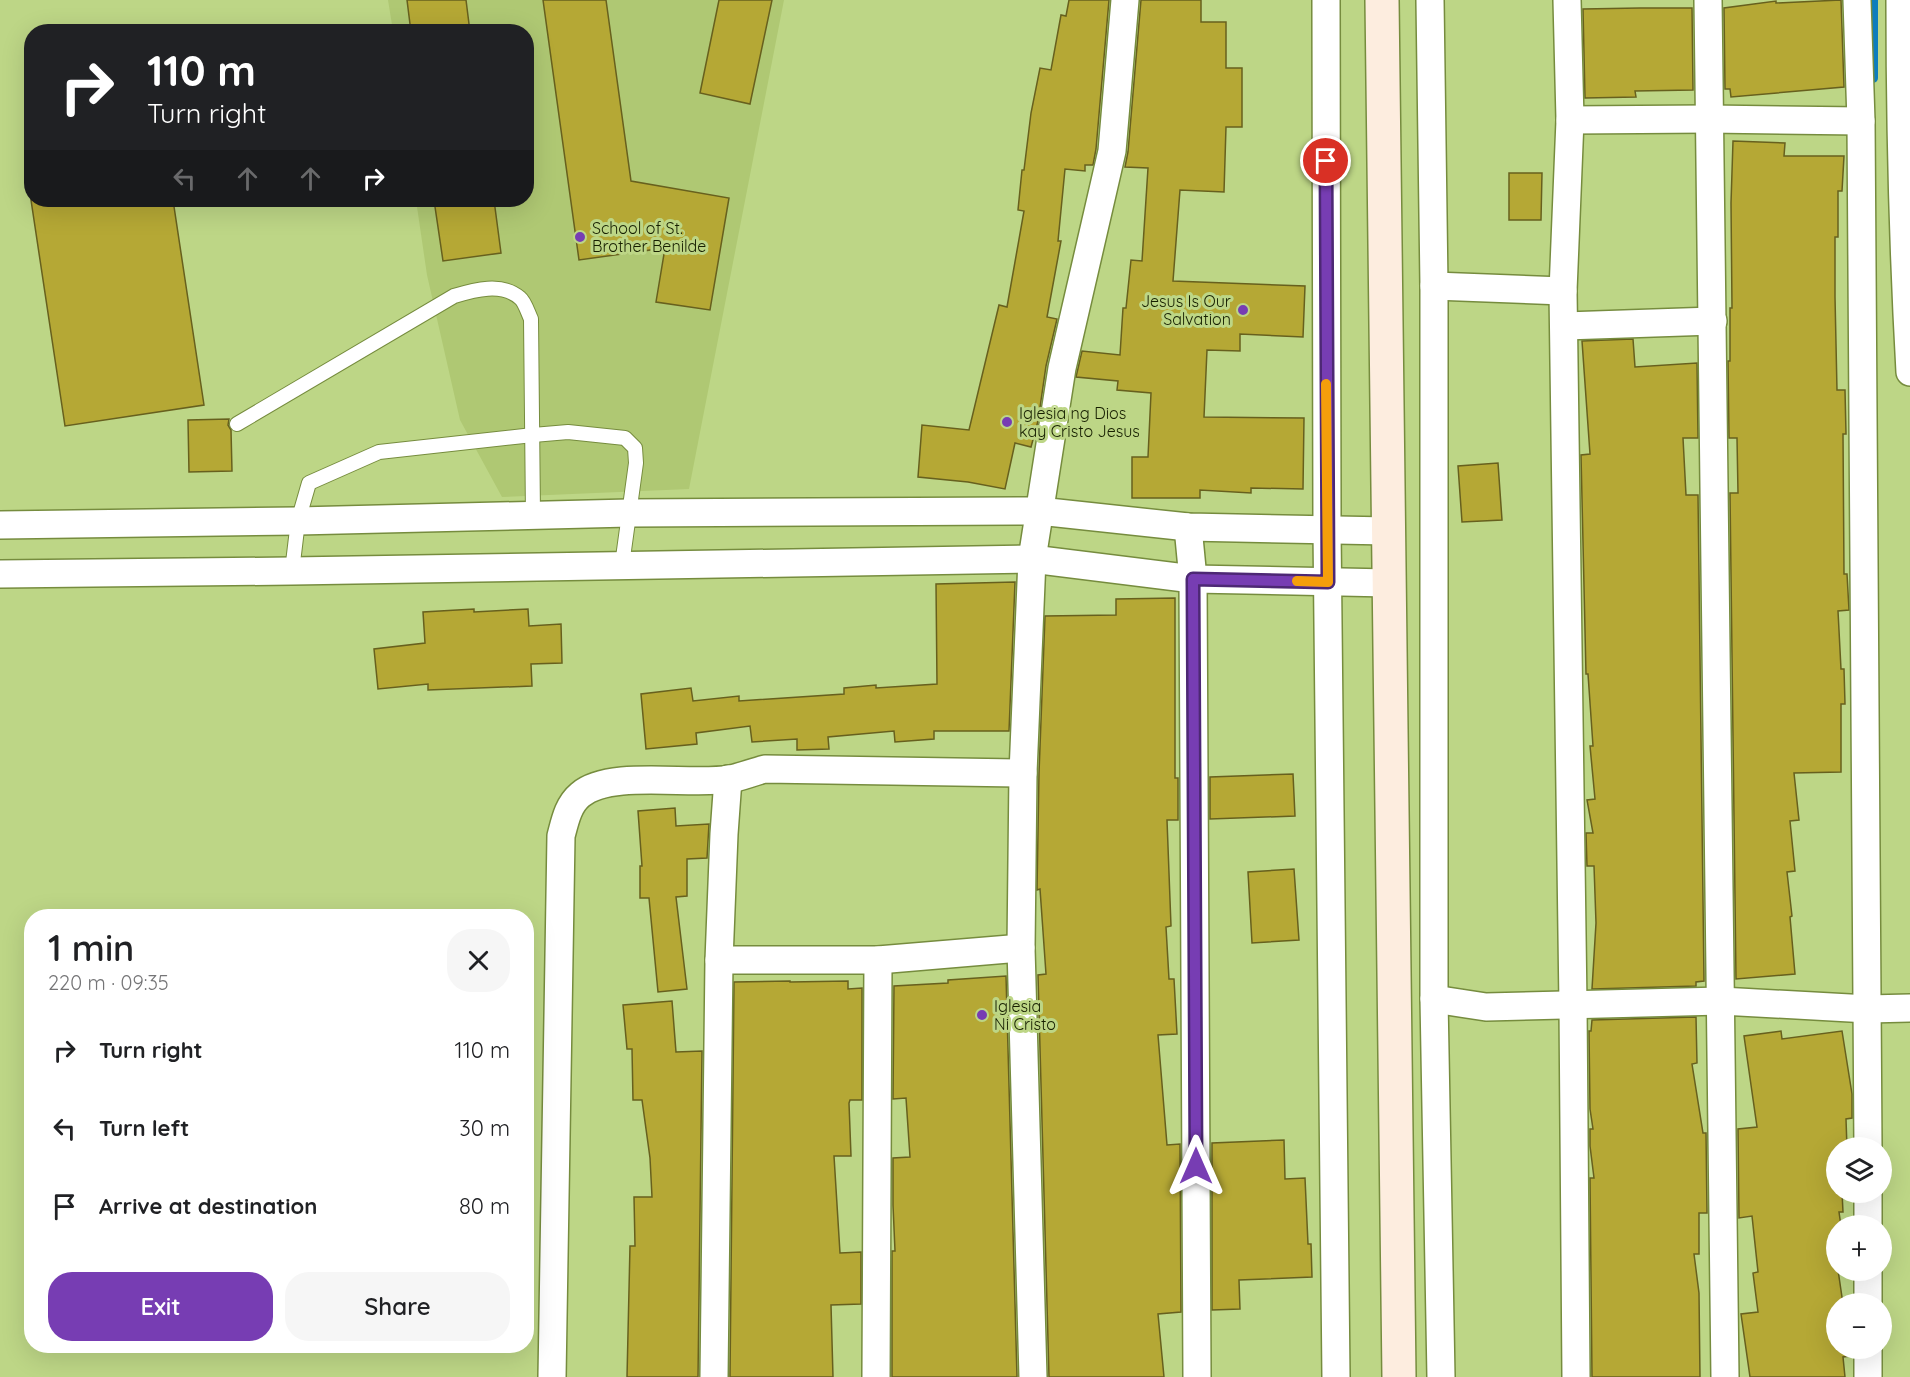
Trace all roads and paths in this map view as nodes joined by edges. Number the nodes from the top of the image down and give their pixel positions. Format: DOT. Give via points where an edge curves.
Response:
graph roads {
  1 [pos="1125,0"];
  2 [pos="1326,0"];
  3 [pos="1382,0"];
  4 [pos="1430,0"];
  5 [pos="1567,0"];
  6 [pos="1708,0"];
  7 [pos="1857,0"];
  8 [pos="1900,0"];
  9 [pos="1905,111"];
  10 [pos="1709,119"];
  11 [pos="1570,120"];
  12 [pos="1861,122"];
  13 [pos="1434,286"];
  14 [pos="1563,291"];
  15 [pos="1713,321"];
  16 [pos="1565,326"];
  17 [pos="1910,372"];
  18 [pos="237,424"];
  19 [pos="533,435"];
  20 [pos="1039,512"];
  21 [pos="629,513"];
  22 [pos="533,515"];
  23 [pos="298,521"];
  24 [pos="0,525"];
  25 [pos="1188,527"];
  26 [pos="1327,530"];
  27 [pos="1389,531"];
  28 [pos="1032,559"];
  29 [pos="622,565"];
  30 [pos="292,572"];
  31 [pos="0,574"];
  32 [pos="1193,579"];
  33 [pos="1328,582"];
  34 [pos="1389,583"];
  35 [pos="1023,773"];
  36 [pos="728,779"];
  37 [pos="1022,948"];
  38 [pos="719,960"];
  39 [pos="878,960"];
  40 [pos="1434,999"];
  41 [pos="1721,1001"];
  42 [pos="1573,1005"];
  43 [pos="1910,1008"];
  44 [pos="1868,1009"];
  45 [pos="1868,1137"];
  46 [pos="1868,1359"];
  47 [pos="552,1377"];
  48 [pos="714,1377"];
  49 [pos="876,1377"];
  50 [pos="1033,1377"];
  51 [pos="1197,1377"];
  52 [pos="1336,1377"];
  53 [pos="1399,1377"];
  54 [pos="1441,1377"];
  55 [pos="1576,1377"];
  56 [pos="1725,1377"];
  57 [pos="1868,1377"];
  1 -- 20 [label="street" via="1112,151 1062,368"];
  2 -- 26 [label="street"];
  3 -- 27 [label="street"];
  4 -- 13 [label="street"];
  5 -- 11 [label="street"];
  6 -- 10 [label="street"];
  7 -- 12 [label="street"];
  8 -- 9 [label="street"];
  9 -- 17 [label="street" via="1904,261"];
  10 -- 11 [label="street"];
  10 -- 12 [label="street"];
  10 -- 15 [label="street"];
  11 -- 14 [label="street"];
  12 -- 44 [label="street"];
  13 -- 14 [label="street"];
  13 -- 40 [label="street"];
  14 -- 16 [label="street"];
  15 -- 16 [label="street"];
  15 -- 41 [label="street"];
  16 -- 42 [label="street"];
  18 -- 19 [label="lane" via="454,296 479,289 505,290 521,298 531,319"];
  19 -- 21 [label="lane" via="568,432 625,438 636,448"];
  19 -- 22 [label="lane"];
  19 -- 23 [label="lane" via="379,452 309,483"];
  20 -- 21 [label="street"];
  20 -- 25 [label="street"];
  20 -- 28 [label="street"];
  21 -- 22 [label="street"];
  21 -- 29 [label="lane"];
  22 -- 23 [label="street"];
  23 -- 24 [label="street"];
  23 -- 30 [label="lane"];
  25 -- 26 [label="street"];
  25 -- 32 [label="street"];
  26 -- 27 [label="street"];
  26 -- 33 [label="street"];
  27 -- 34 [label="street"];
  28 -- 29 [label="street"];
  28 -- 32 [label="street"];
  28 -- 35 [label="street"];
  29 -- 30 [label="street"];
  30 -- 31 [label="street"];
  32 -- 33 [label="street"];
  32 -- 51 [label="street"];
  33 -- 34 [label="street"];
  33 -- 52 [label="street"];
  34 -- 53 [label="street"];
  35 -- 36 [label="street" via="765,769"];
  35 -- 37 [label="street"];
  36 -- 38 [label="street"];
  36 -- 47 [label="street" via="610,784 580,795 568,811 561,836"];
  37 -- 39 [label="street"];
  37 -- 50 [label="street"];
  38 -- 39 [label="street"];
  38 -- 48 [label="street"];
  39 -- 49 [label="street"];
  40 -- 42 [label="street" via="1486,1007"];
  40 -- 54 [label="street"];
  41 -- 42 [label="street"];
  41 -- 44 [label="street"];
  41 -- 56 [label="street"];
  42 -- 55 [label="street"];
  43 -- 44 [label="street"];
  44 -- 45 [label="street"];
  46 -- 57 [label="street"];
}
